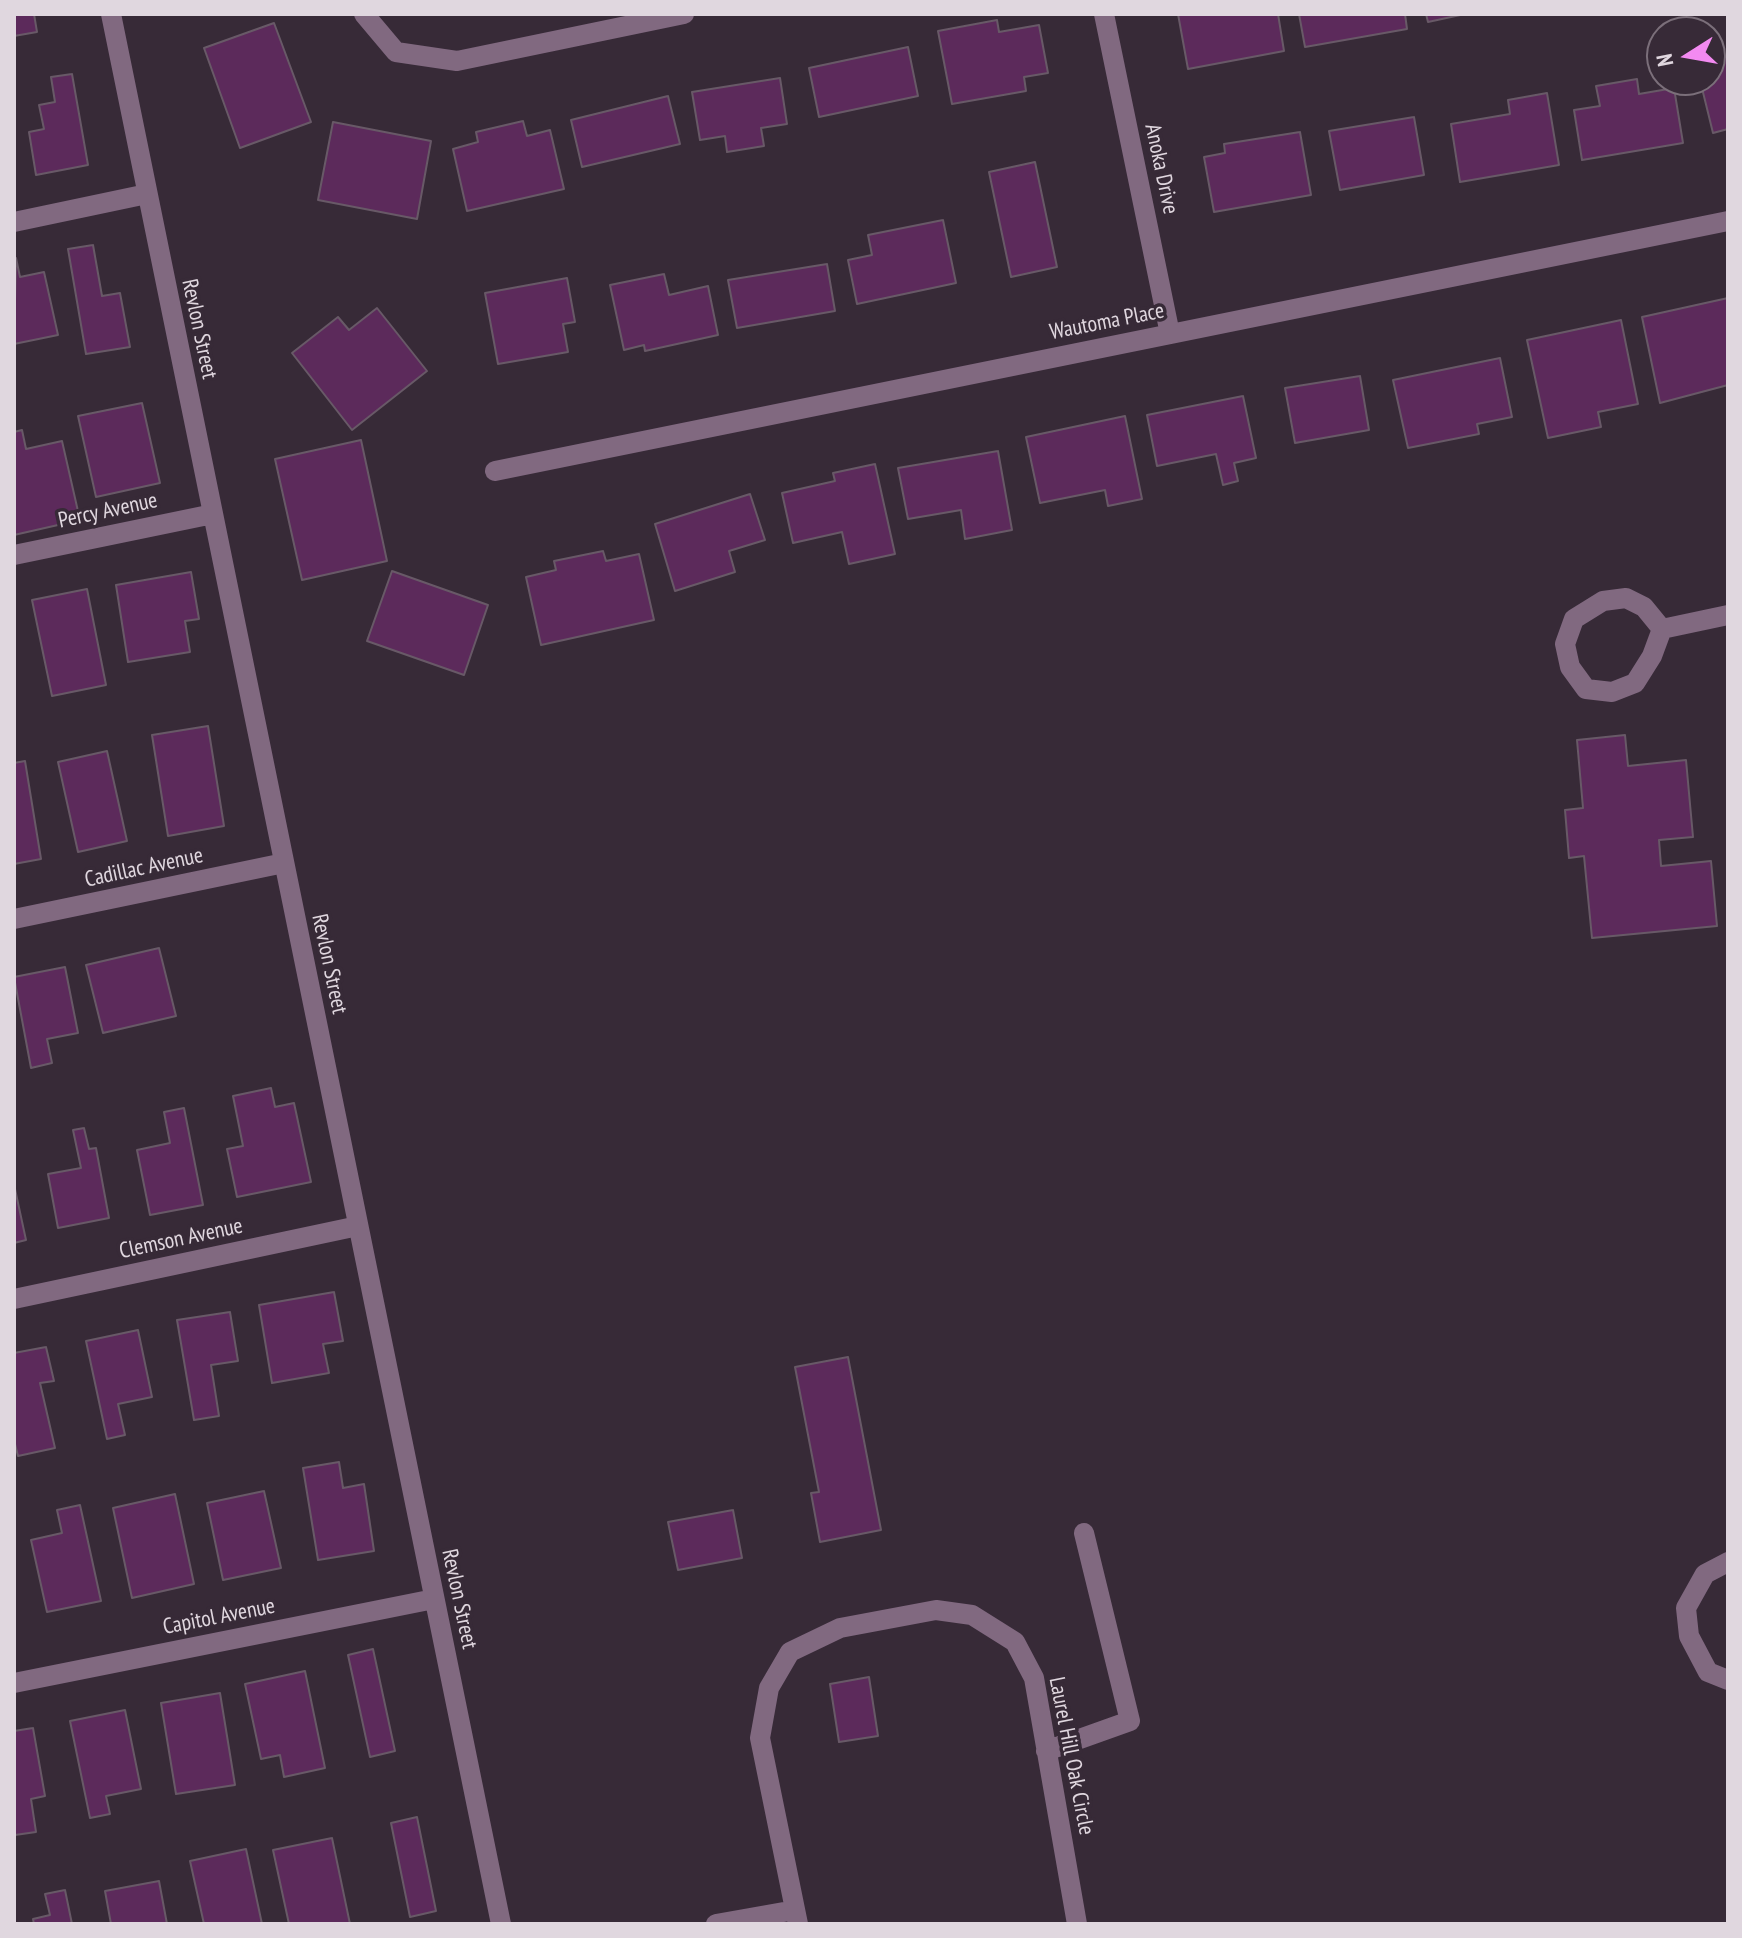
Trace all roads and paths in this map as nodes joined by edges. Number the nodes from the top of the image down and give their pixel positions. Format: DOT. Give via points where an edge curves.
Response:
graph roads {
  1 [pos="111,14"];
  2 [pos="364,14"];
  3 [pos="684,14"];
  4 [pos="1104,14"];
  5 [pos="147,194"];
  6 [pos="1728,221"];
  7 [pos="14,222"];
  8 [pos="1170,334"];
  9 [pos="495,471"];
  10 [pos="213,514"];
  11 [pos="14,555"];
  12 [pos="1728,615"];
  13 [pos="1662,629"];
  14 [pos="284,863"];
  15 [pos="14,919"];
  16 [pos="358,1226"];
  17 [pos="14,1299"];
  18 [pos="1084,1533"];
  19 [pos="1728,1562"];
  20 [pos="434,1599"];
  21 [pos="1728,1680"];
  22 [pos="14,1683"];
  23 [pos="1046,1751"];
  24 [pos="796,1917"];
  25 [pos="501,1924"];
  26 [pos="716,1924"];
  27 [pos="1077,1924"];
  1 -- 5 [label="street, Revlon Street"];
  2 -- 3 [label="street" via="396,52 457,61"];
  4 -- 8 [label="street, Anoka Drive"];
  5 -- 7 [label="street"];
  5 -- 10 [label="street, Revlon Street"];
  6 -- 8 [label="street, Wautoma Place"];
  8 -- 9 [label="street, Wautoma Place"];
  10 -- 11 [label="street, Percy Avenue"];
  10 -- 14 [label="street, Revlon Street"];
  12 -- 13 [label="street"];
  13 -- 13 [label="street" via="1644,607 1626,598 1603,601 1574,619 1565,644 1570,667 1586,689 1612,692 1635,683"];
  14 -- 15 [label="street, Cadillac Avenue"];
  14 -- 16 [label="street, Revlon Street"];
  16 -- 17 [label="street, Clemson Avenue"];
  16 -- 20 [label="street, Revlon Street"];
  18 -- 23 [label="street" via="1130,1721"];
  19 -- 21 [label="street" via="1705,1574 1686,1608 1689,1636 1708,1672"];
  20 -- 22 [label="street, Capitol Avenue"];
  20 -- 25 [label="street, Revlon Street"];
  23 -- 24 [label="street, Laurel Hill Oak Circle" via="1034,1678 1015,1642 972,1615 936,1610 840,1628 790,1652 769,1688 760,1738"];
  23 -- 27 [label="street, Laurel Hill Oak Circle"];
  24 -- 26 [label="street"];
}
